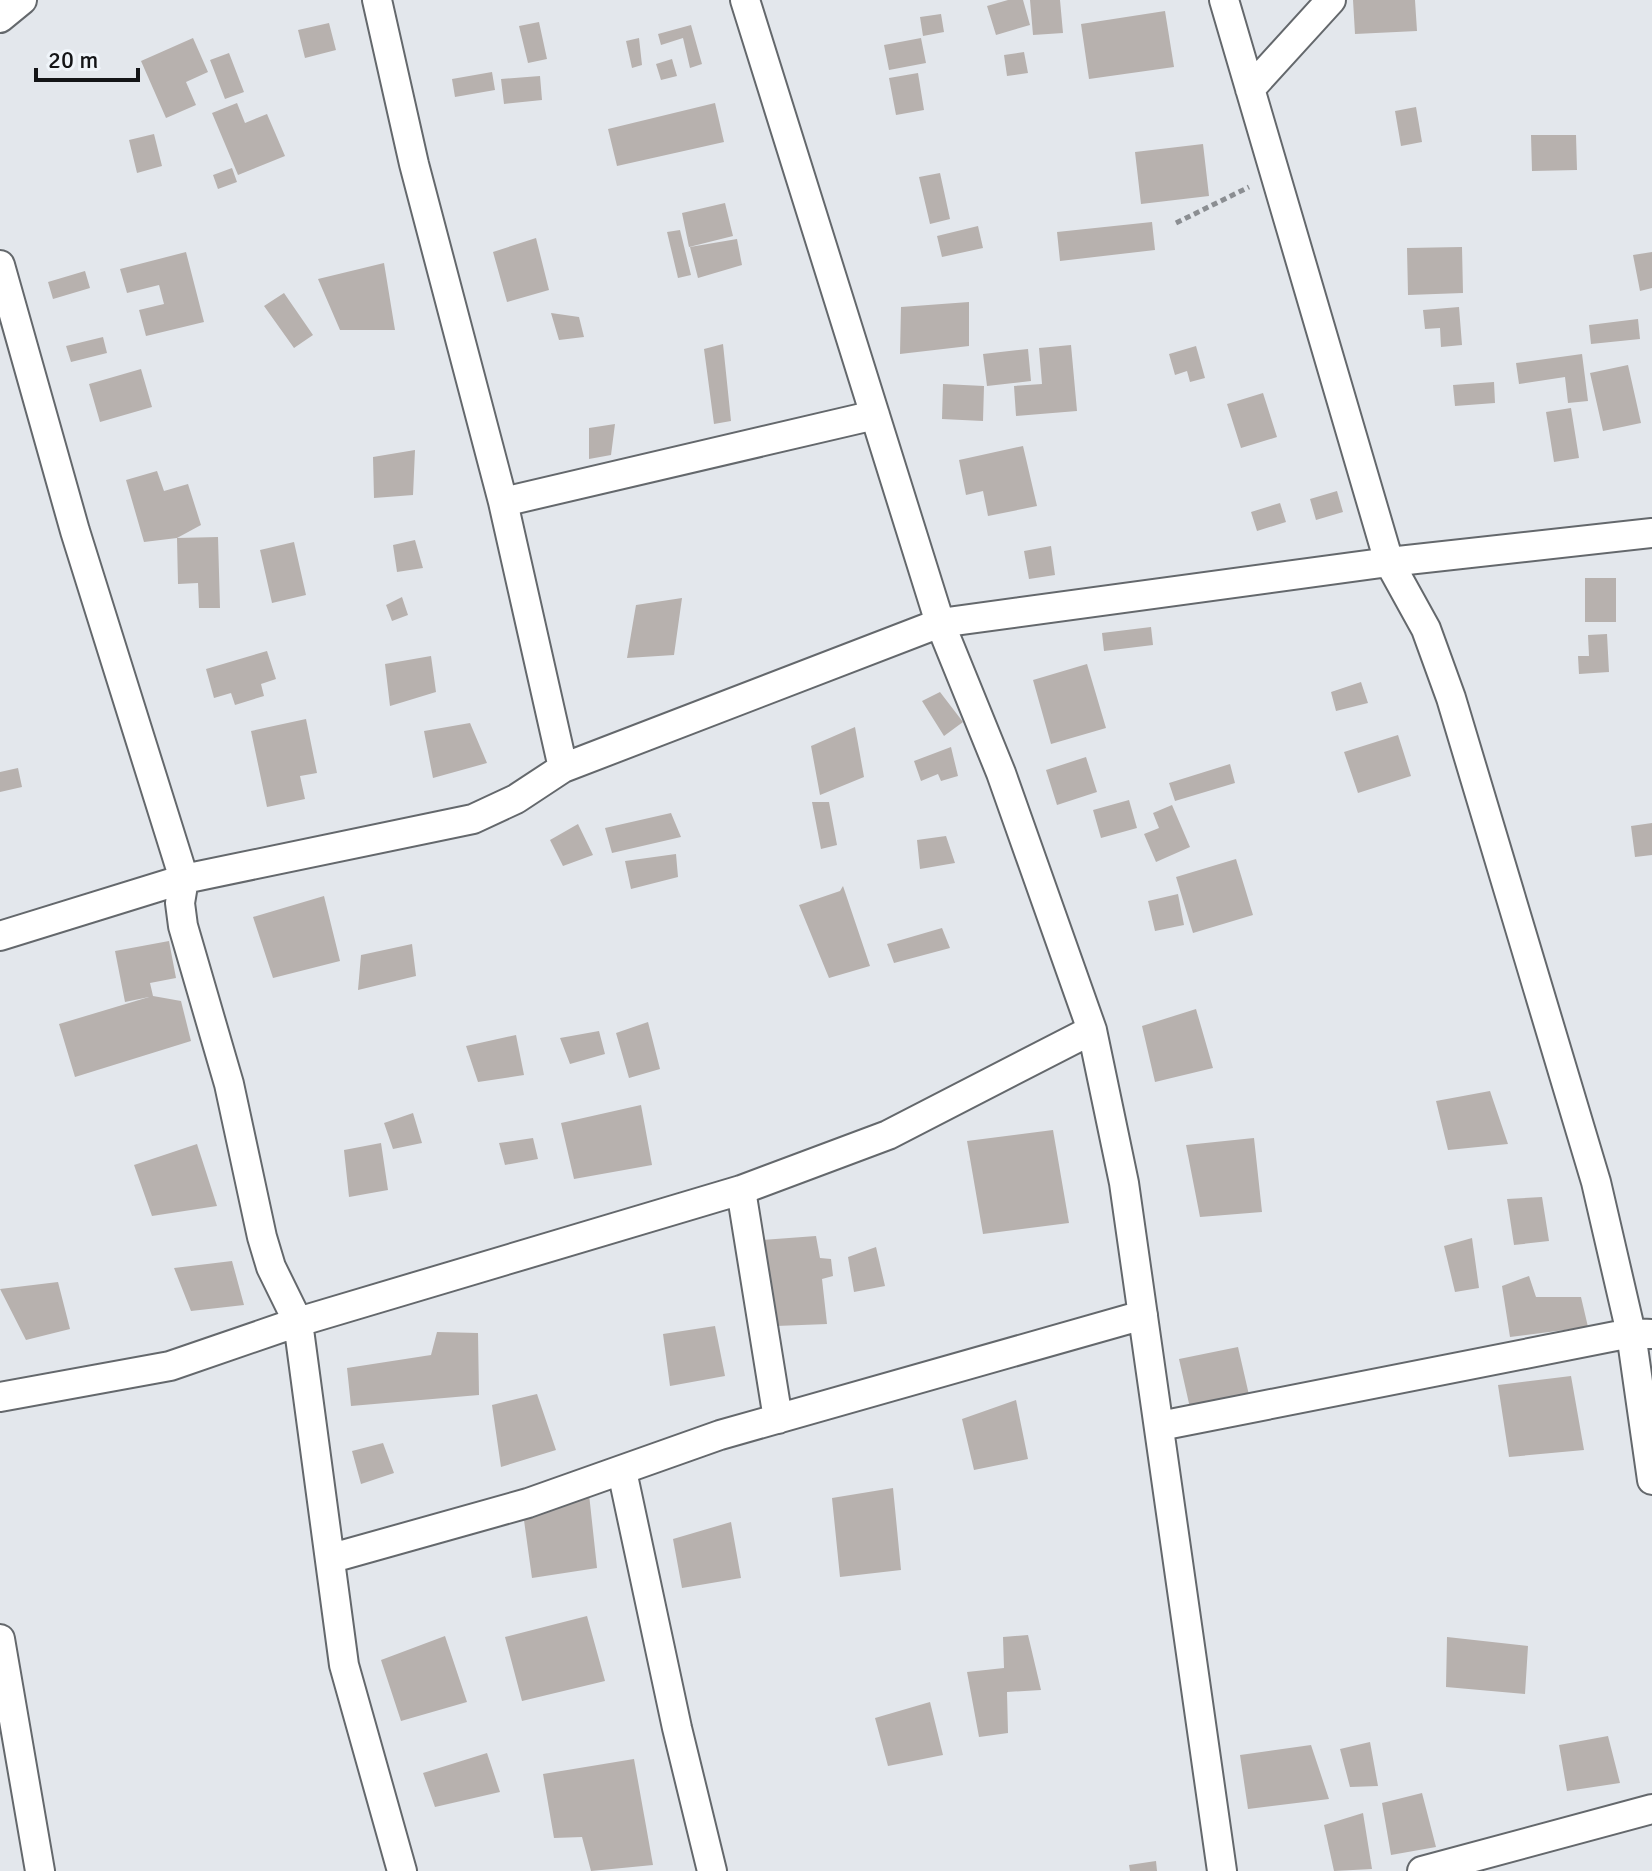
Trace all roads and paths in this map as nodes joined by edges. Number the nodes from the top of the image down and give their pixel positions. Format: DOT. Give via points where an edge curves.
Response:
graph roads {
  1 [pos="22,0"];
  2 [pos="377,0"];
  3 [pos="745,0"];
  4 [pos="1224,0"];
  5 [pos="1331,0"];
  6 [pos="0,18"];
  7 [pos="1250,89"];
  8 [pos="1275,175"];
  9 [pos="1176,223"];
  10 [pos="0,265"];
  11 [pos="875,415"];
  12 [pos="503,502"];
  13 [pos="1652,533"];
  14 [pos="1389,562"];
  15 [pos="940,623"];
  16 [pos="563,768"];
  17 [pos="184,879"];
  18 [pos="0,936"];
  19 [pos="1092,1030"];
  20 [pos="741,1190"];
  21 [pos="1143,1315"];
  22 [pos="298,1322"];
  23 [pos="1642,1334"];
  24 [pos="0,1397"];
  25 [pos="778,1419"];
  26 [pos="1160,1426"];
  27 [pos="622,1471"];
  28 [pos="1652,1480"];
  29 [pos="332,1558"];
  30 [pos="0,1639"];
  31 [pos="1652,1809"];
  32 [pos="40,1871"];
  33 [pos="402,1871"];
  34 [pos="712,1871"];
  35 [pos="1222,1871"];
  36 [pos="1422,1871"];
  1 -- 6 [label="street"];
  2 -- 12 [label="street" via="414,164"];
  3 -- 11 [label="street"];
  4 -- 7 [label="street"];
  5 -- 7 [label="street"];
  7 -- 8 [label="street"];
  8 -- 9 [label="path"];
  8 -- 14 [label="street"];
  10 -- 17 [label="street" via="75,531"];
  11 -- 12 [label="street"];
  11 -- 15 [label="street"];
  12 -- 16 [label="street"];
  13 -- 14 [label="street"];
  14 -- 15 [label="street"];
  14 -- 23 [label="street" via="1426,629 1451,698"];
  15 -- 16 [label="street"];
  15 -- 19 [label="street" via="1001,773"];
  16 -- 17 [label="street" via="473,819"];
  17 -- 18 [label="street"];
  17 -- 22 [label="street" via="183,926 229,1084 262,1237"];
  19 -- 20 [label="street" via="888,1135"];
  19 -- 21 [label="street" via="1119,1155"];
  20 -- 22 [label="street"];
  20 -- 25 [label="street"];
  21 -- 25 [label="street"];
  21 -- 26 [label="street"];
  22 -- 24 [label="street" via="170,1366"];
  22 -- 29 [label="street"];
  23 -- 26 [label="street"];
  23 -- 28 [label="street"];
  25 -- 27 [label="street"];
  26 -- 35 [label="street"];
  27 -- 29 [label="street"];
  27 -- 34 [label="street"];
  29 -- 33 [label="street" via="344,1665"];
  30 -- 32 [label="street"];
  31 -- 36 [label="street"];
}
